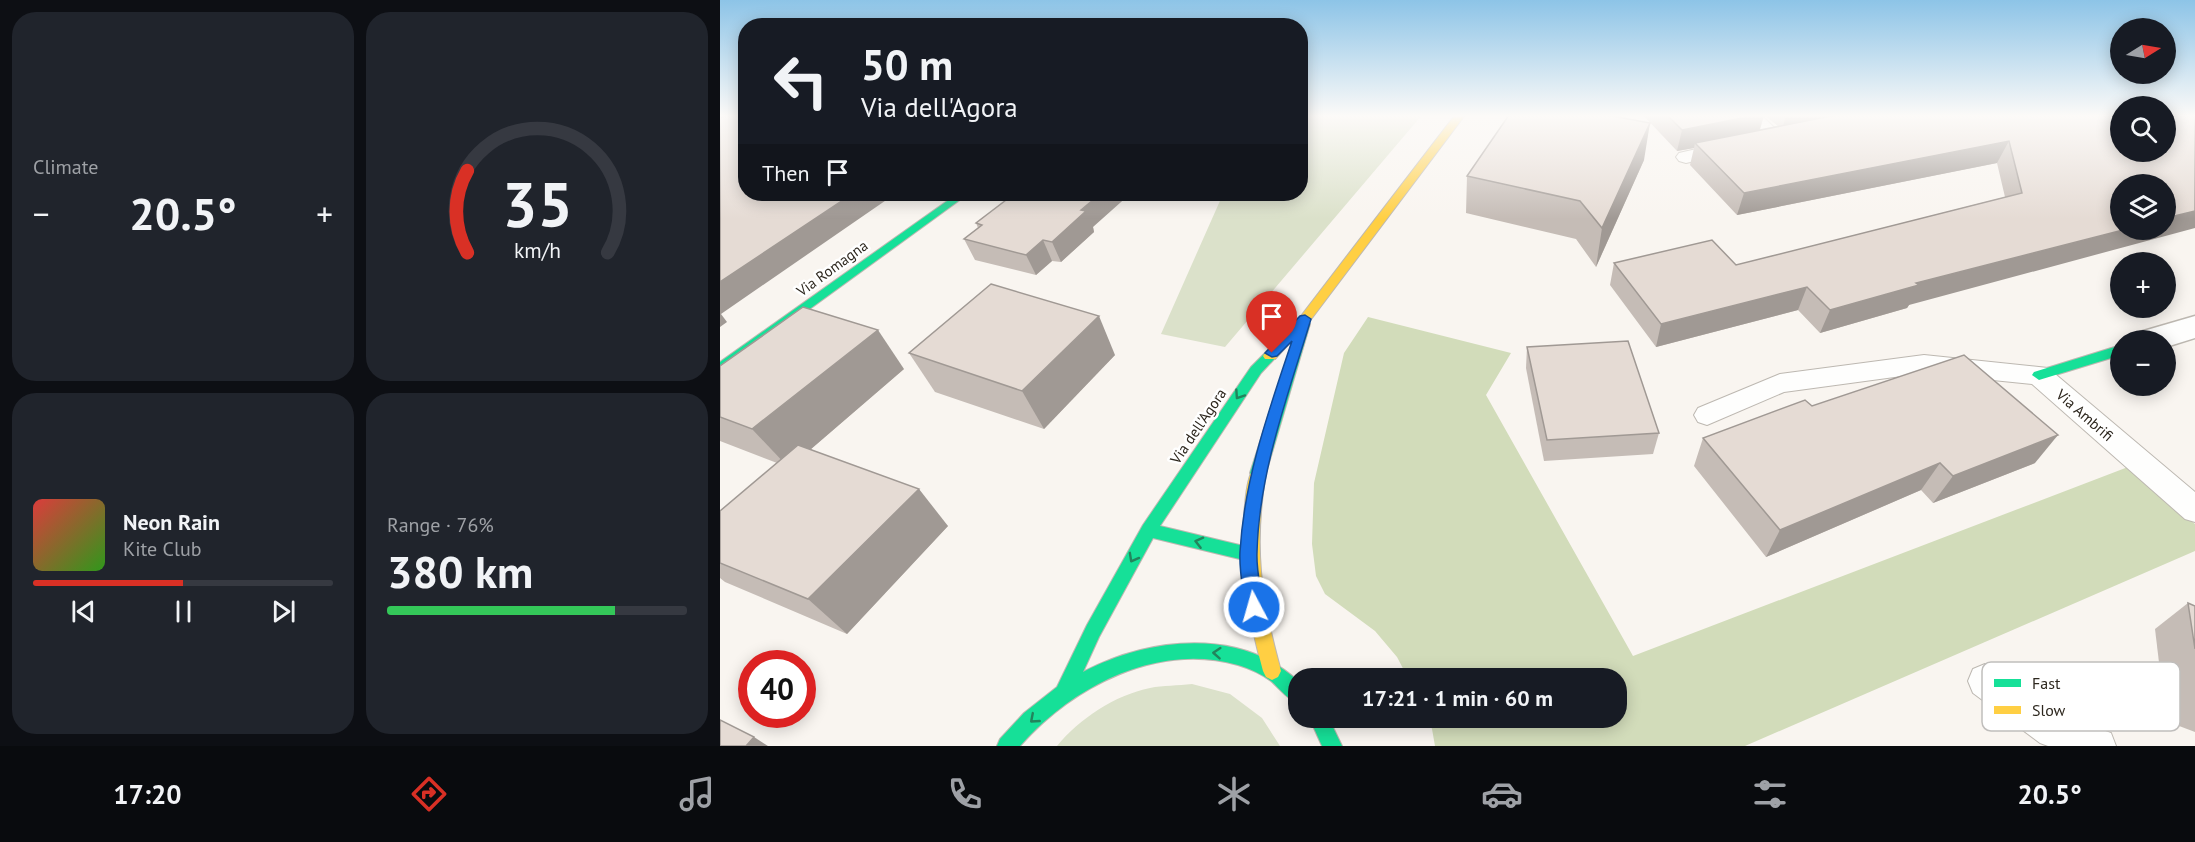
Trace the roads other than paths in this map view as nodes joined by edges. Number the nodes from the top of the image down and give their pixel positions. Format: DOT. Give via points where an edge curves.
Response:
graph roads {
  1 [pos="1434,150"];
  2 [pos="1720,150"];
  3 [pos="1686,157"];
  4 [pos="953,201"];
  5 [pos="1305,319"];
  6 [pos="2195,327"];
  7 [pos="2176,333"];
  8 [pos="2110,353"];
  9 [pos="720,369"];
  10 [pos="2039,375"];
  11 [pos="1707,415"];
  12 [pos="2195,510"];
  13 [pos="1149,530"];
  14 [pos="1248,554"];
  15 [pos="1272,670"];
  16 [pos="1288,685"];
  17 [pos="1064,693"];
  18 [pos="1323,728"];
  19 [pos="2056,731"];
  20 [pos="1007,746"];
  21 [pos="1332,746"];
  22 [pos="2098,746"];
  1 -- 5 [label="street, Via dell'Agora"];
  2 -- 3 [label="lane"];
  4 -- 9 [label="street, Via Romagna"];
  5 -- 13 [label="street, Via dell'Agora, one-way" via="1256,370"];
  5 -- 14 [label="street, Via dell'Agora" via="1254,494"];
  6 -- 7 [label="street"];
  8 -- 10 [label="street, Via Ambrifi"];
  10 -- 11 [label="lane" via="1924,364 1780,383"];
  10 -- 12 [label="lane, Via Ambrifi"];
  14 -- 13 [label="street, one-way"];
  13 -- 17 [label="street, Via dell'Agora, one-way"];
  14 -- 15 [label="street, Via dell'Agora" via="1254,607"];
  15 -- 16 [label="street, Via dell'Agora"];
  15 -- 17 [label="street, Via dell'Agora, one-way" via="1225,653 1173,651 1118,664"];
  17 -- 20 [label="street, Via dell'Agora, one-way"];
  18 -- 21 [label="street"];
  19 -- 22 [label="lane"];
}
